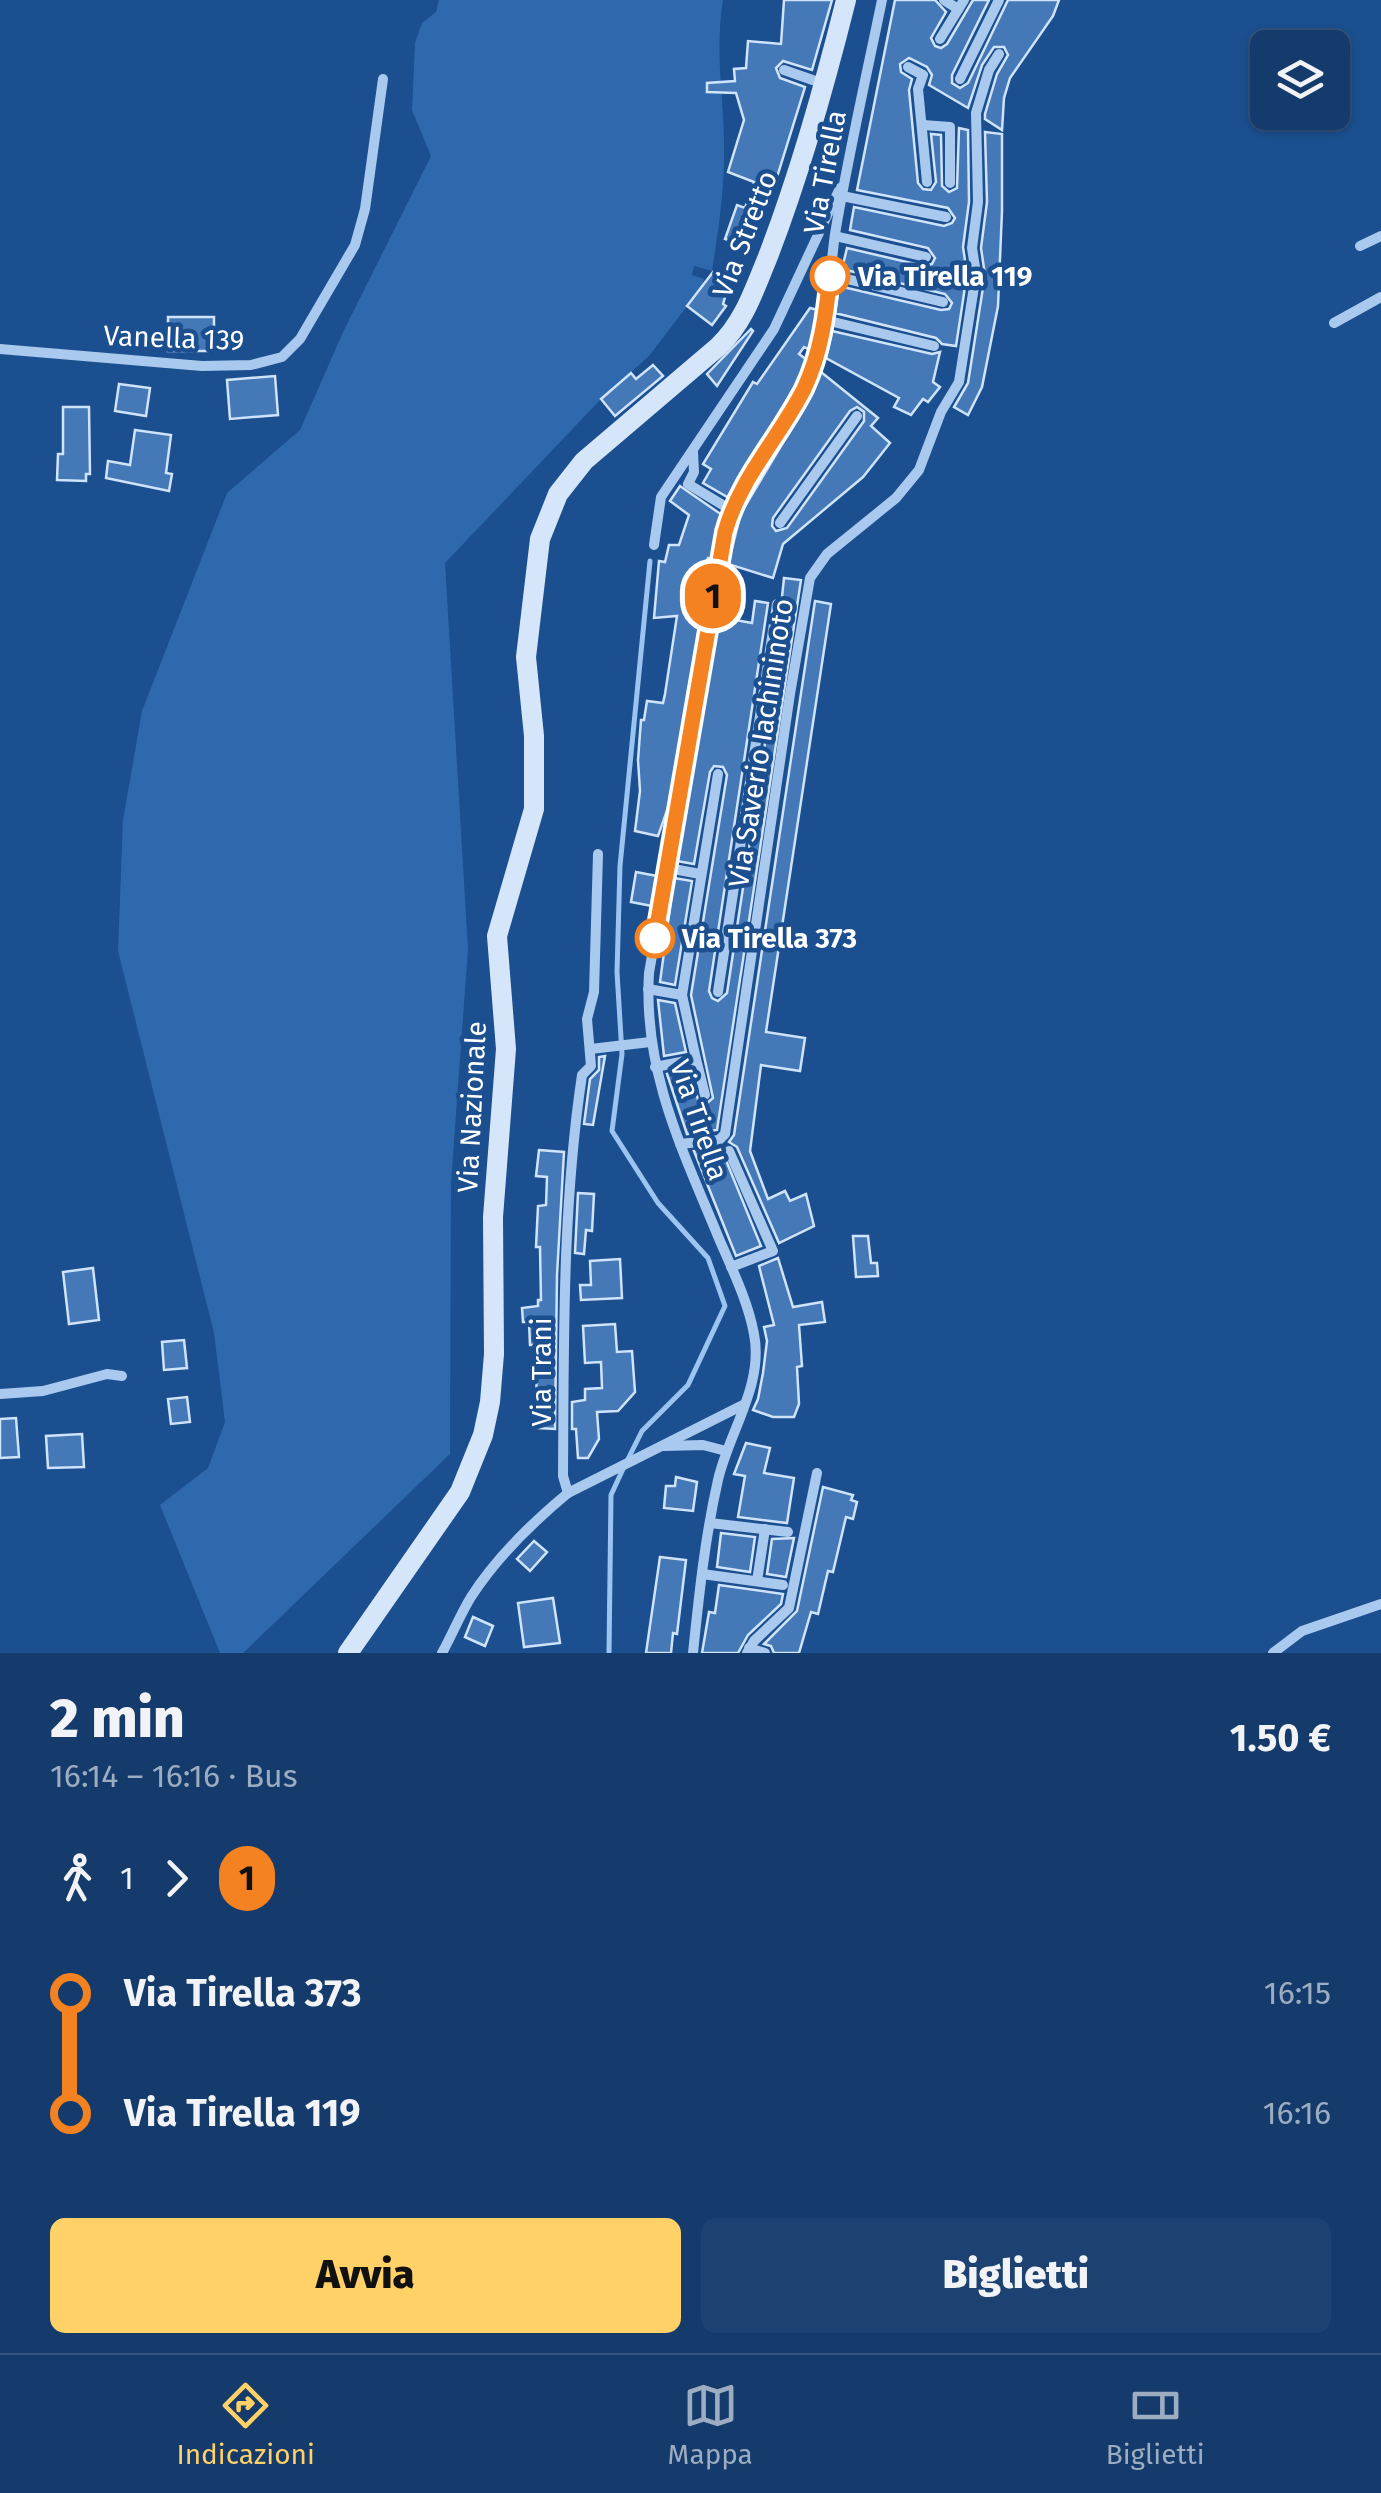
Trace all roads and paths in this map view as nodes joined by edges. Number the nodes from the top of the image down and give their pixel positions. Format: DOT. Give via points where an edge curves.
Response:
graph roads {
  1 [pos="846,0"];
  2 [pos="882,0"];
  3 [pos="944,0"];
  4 [pos="961,4"];
  5 [pos="996,4"];
  6 [pos="940,39"];
  7 [pos="999,54"];
  8 [pos="908,67"];
  9 [pos="784,70"];
  10 [pos="383,79"];
  11 [pos="960,79"];
  12 [pos="826,84"];
  13 [pos="922,125"];
  14 [pos="845,179"];
  15 [pos="928,182"];
  16 [pos="950,183"];
  17 [pos="842,196"];
  18 [pos="946,218"];
  19 [pos="835,236"];
  20 [pos="1381,236"];
  21 [pos="1360,246"];
  22 [pos="926,256"];
  23 [pos="830,276"];
  24 [pos="1381,297"];
  25 [pos="943,302"];
  26 [pos="825,320"];
  27 [pos="1334,323"];
  28 [pos="934,346"];
  29 [pos="0,349"];
  30 [pos="857,416"];
  31 [pos="693,448"];
  32 [pos="569,478"];
  33 [pos="731,510"];
  34 [pos="780,524"];
  35 [pos="654,545"];
  36 [pos="777,604"];
  37 [pos="718,774"];
  38 [pos="598,854"];
  39 [pos="668,868"];
  40 [pos="700,874"];
  41 [pos="648,989"];
  42 [pos="718,992"];
  43 [pos="682,995"];
  44 [pos="650,1042"];
  45 [pos="591,1049"];
  46 [pos="696,1059"];
  47 [pos="655,1067"];
  48 [pos="705,1095"];
  49 [pos="680,1144"];
  50 [pos="728,1151"];
  51 [pos="731,1267"];
  52 [pos="122,1376"];
  53 [pos="0,1394"];
  54 [pos="743,1406"];
  55 [pos="658,1446"];
  56 [pos="726,1451"];
  57 [pos="816,1473"];
  58 [pos="568,1494"];
  59 [pos="710,1523"];
  60 [pos="766,1529"];
  61 [pos="788,1532"];
  62 [pos="702,1574"];
  63 [pos="757,1581"];
  64 [pos="783,1585"];
  65 [pos="1381,1604"];
  66 [pos="748,1650"];
  67 [pos="348,1653"];
  68 [pos="442,1653"];
  69 [pos="693,1653"];
  70 [pos="765,1653"];
  71 [pos="1273,1653"];
  1 -- 12 [label="street, Via Stretto"];
  2 -- 14 [label="street, Via Tirella"];
  3 -- 4 [label="street"];
  4 -- 6 [label="street"];
  5 -- 11 [label="street"];
  7 -- 49 [label="street, Via Saverio Iachininoto" via="976,113 976,274 958,382 919,470 896,498 827,554 810,578 725,1134"];
  8 -- 13 [label="street" via="922,75"];
  9 -- 12 [label="street"];
  10 -- 29 [label="street, Vanella 139" via="356,245 300,340 282,357 202,366"];
  12 -- 32 [label="street, Via Stretto" via="782,221 733,332"];
  13 -- 15 [label="street"];
  13 -- 16 [label="street" via="950,126"];
  14 -- 17 [label="street, Via Tirella"];
  14 -- 31 [label="street" via="774,328"];
  17 -- 18 [label="street"];
  17 -- 19 [label="street, Via Tirella"];
  19 -- 22 [label="street"];
  19 -- 23 [label="street, Via Tirella"];
  20 -- 21 [label="street"];
  23 -- 25 [label="street"];
  23 -- 26 [label="street, Via Tirella"];
  24 -- 27 [label="street"];
  26 -- 28 [label="street"];
  26 -- 33 [label="street, Via Tirella" via="803,391"];
  30 -- 34 [label="street"];
  31 -- 33 [label="street" via="688,484"];
  31 -- 35 [label="street" via="661,498"];
  32 -- 67 [label="street, Via Nazionale" via="550,509 533,579 526,657 534,809 498,936 506,1049 493,1216 494,1354 484,1435 460,1492"];
  33 -- 39 [label="street, Via Tirella"];
  36 -- 42 [label="street"];
  37 -- 40 [label="street"];
  38 -- 45 [label="street, Via Trani" via="594,992 587,1019"];
  39 -- 40 [label="street"];
  39 -- 41 [label="street, Via Tirella"];
  40 -- 43 [label="street"];
  41 -- 43 [label="street"];
  41 -- 44 [label="street, Via Tirella"];
  43 -- 46 [label="street"];
  44 -- 45 [label="street"];
  44 -- 47 [label="street, Via Tirella"];
  45 -- 58 [label="street, Via Trani" via="571,1152 564,1260"];
  46 -- 47 [label="street"];
  46 -- 48 [label="street"];
  47 -- 49 [label="street, Via Tirella"];
  49 -- 51 [label="street, Via Tirella"];
  50 -- 51 [label="street" via="773,1251"];
  51 -- 54 [label="street, Via Tirella" via="756,1352"];
  52 -- 53 [label="street"];
  54 -- 55 [label="street"];
  54 -- 56 [label="street, Via Tirella"];
  55 -- 56 [label="street"];
  55 -- 58 [label="street"];
  56 -- 59 [label="street, Via Tirella"];
  57 -- 66 [label="street" via="789,1608"];
  58 -- 68 [label="street" via="494,1566"];
  59 -- 60 [label="street"];
  59 -- 62 [label="street, Via Tirella"];
  60 -- 61 [label="street"];
  60 -- 63 [label="street"];
  62 -- 63 [label="street"];
  62 -- 69 [label="street, Via Tirella"];
  63 -- 64 [label="street"];
  65 -- 71 [label="street" via="1302,1631"];
  66 -- 70 [label="street"];
}
